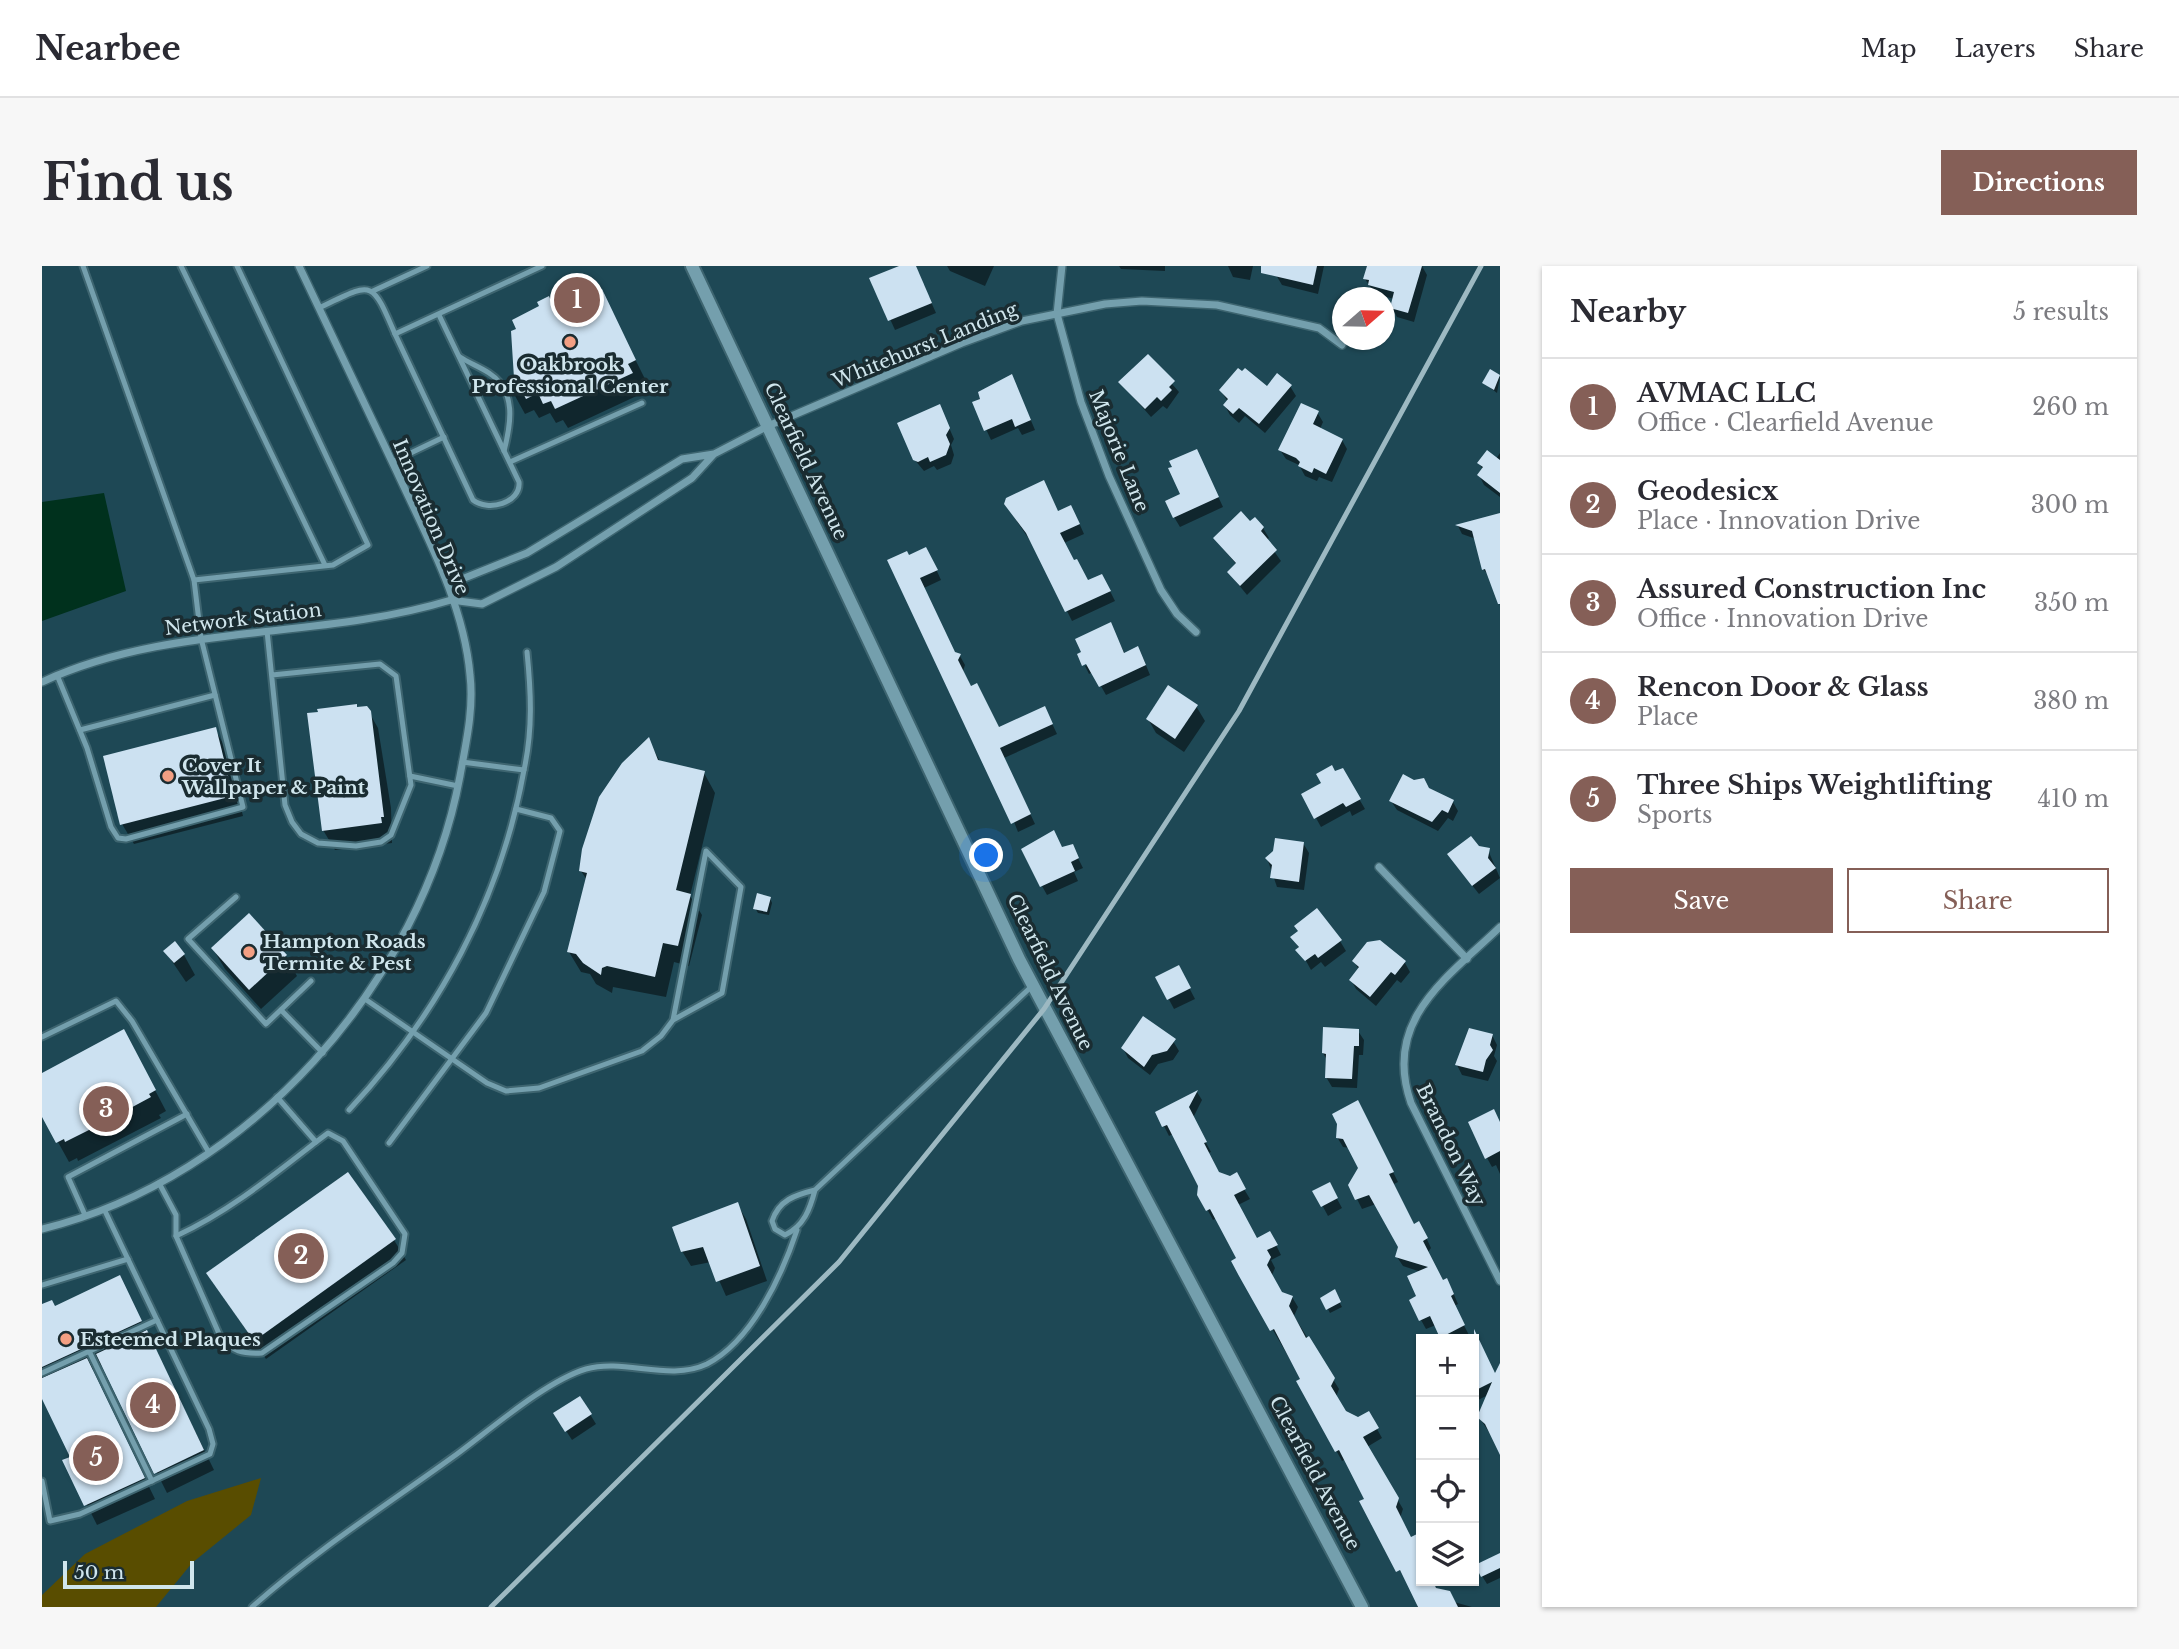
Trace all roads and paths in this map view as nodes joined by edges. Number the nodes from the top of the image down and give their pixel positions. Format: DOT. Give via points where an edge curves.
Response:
graph roads {
  1 [pos="83,266"];
  2 [pos="181,266"];
  3 [pos="237,266"];
  4 [pos="299,266"];
  5 [pos="427,266"];
  6 [pos="542,266"];
  7 [pos="692,266"];
  8 [pos="1062,266"];
  9 [pos="373,291"];
  10 [pos="319,308"];
  11 [pos="1057,314"];
  12 [pos="439,315"];
  13 [pos="395,334"];
  14 [pos="1332,338"];
  15 [pos="459,356"];
  16 [pos="642,403"];
  17 [pos="768,426"];
  18 [pos="444,437"];
  19 [pos="504,450"];
  20 [pos="714,454"];
  21 [pos="392,462"];
  22 [pos="510,462"];
  23 [pos="325,565"];
  24 [pos="194,580"];
  25 [pos="451,600"];
  26 [pos="267,631"];
  27 [pos="1196,632"];
  28 [pos="201,638"];
  29 [pos="527,652"];
  30 [pos="57,675"];
  31 [pos="272,675"];
  32 [pos="42,682"];
  33 [pos="215,695"];
  34 [pos="80,730"];
  35 [pos="462,762"];
  36 [pos="524,770"];
  37 [pos="410,776"];
  38 [pos="458,786"];
  39 [pos="516,809"];
  40 [pos="1379,867"];
  41 [pos="236,897"];
  42 [pos="1500,927"];
  43 [pos="1467,959"];
  44 [pos="311,982"];
  45 [pos="1032,986"];
  46 [pos="365,999"];
  47 [pos="281,1010"];
  48 [pos="673,1020"];
  49 [pos="414,1033"];
  50 [pos="42,1037"];
  51 [pos="323,1053"];
  52 [pos="453,1060"];
  53 [pos="277,1097"];
  54 [pos="349,1110"];
  55 [pos="187,1114"];
  56 [pos="316,1142"];
  57 [pos="389,1143"];
  58 [pos="208,1152"];
  59 [pos="159,1182"];
  60 [pos="815,1190"];
  61 [pos="104,1209"];
  62 [pos="85,1216"];
  63 [pos="42,1229"];
  64 [pos="797,1230"];
  65 [pos="176,1236"];
  66 [pos="128,1259"];
  67 [pos="1500,1281"];
  68 [pos="42,1285"];
  69 [pos="157,1320"];
  70 [pos="89,1351"];
  71 [pos="42,1373"];
  72 [pos="42,1481"];
  73 [pos="152,1481"];
  74 [pos="252,1607"];
  75 [pos="1362,1607"];
  1 -- 24 [label="lane"];
  2 -- 23 [label="lane"];
  3 -- 23 [label="lane" via="368,545"];
  4 -- 10 [label="street, Innovation Drive"];
  5 -- 9 [label="lane"];
  6 -- 12 [label="lane"];
  7 -- 17 [label="street, Clearfield Avenue"];
  8 -- 11 [label="street, Majorie Lane"];
  9 -- 10 [label="lane" via="360,288"];
  9 -- 13 [label="lane"];
  10 -- 21 [label="street, Innovation Drive"];
  11 -- 14 [label="street, Whitehurst Landing" via="1142,300 1217,305 1319,328"];
  11 -- 17 [label="street, Whitehurst Landing" via="1022,321 962,343"];
  11 -- 27 [label="street, Majorie Lane" via="1081,402 1109,477 1161,590"];
  12 -- 13 [label="lane"];
  12 -- 15 [label="lane"];
  13 -- 18 [label="lane"];
  15 -- 19 [label="lane"];
  15 -- 19 [label="lane" via="489,372 503,389 510,406"];
  16 -- 22 [label="lane"];
  17 -- 20 [label="street, Network Station"];
  17 -- 45 [label="street, Clearfield Avenue"];
  18 -- 21 [label="lane"];
  18 -- 22 [label="lane" via="480,506 491,507 515,497 520,490"];
  19 -- 22 [label="lane"];
  20 -- 25 [label="street, Network Station" via="682,459 527,553 463,579"];
  20 -- 25 [label="street, Network Station" via="692,478 556,568 482,604"];
  21 -- 25 [label="street, Innovation Drive"];
  23 -- 24 [label="lane"];
  24 -- 28 [label="lane"];
  25 -- 26 [label="street, Network Station" via="402,615"];
  25 -- 35 [label="street, Innovation Drive" via="470,675 470,723"];
  26 -- 28 [label="street, Network Station"];
  26 -- 31 [label="lane"];
  28 -- 30 [label="street, Network Station" via="143,648"];
  28 -- 33 [label="lane"];
  29 -- 36 [label="lane" via="530,742"];
  30 -- 32 [label="street, Network Station"];
  30 -- 34 [label="lane"];
  31 -- 37 [label="lane" via="380,664 390,668 396,676"];
  31 -- 37 [label="lane" via="285,804 301,834 336,847 380,842 391,835 411,785"];
  33 -- 34 [label="lane"];
  33 -- 34 [label="lane" via="243,807 126,839 118,838 111,827"];
  35 -- 36 [label="lane"];
  35 -- 38 [label="street, Innovation Drive"];
  36 -- 39 [label="lane"];
  37 -- 38 [label="lane"];
  38 -- 46 [label="street, Innovation Drive" via="436,864 407,928"];
  39 -- 49 [label="lane" via="498,873 478,921"];
  39 -- 52 [label="lane" via="551,818 561,831 544,892 521,944 486,1013"];
  40 -- 43 [label="street"];
  41 -- 47 [label="lane" via="188,939 266,1024"];
  42 -- 43 [label="street, Brandon Way"];
  43 -- 67 [label="street, Brandon Way" via="1430,995 1413,1020 1402,1060 1404,1083"];
  44 -- 47 [label="lane"];
  45 -- 60 [label="lane"];
  45 -- 75 [label="street, Clearfield Avenue"];
  46 -- 49 [label="lane"];
  46 -- 51 [label="street, Innovation Drive"];
  47 -- 51 [label="lane"];
  48 -- 48 [label="lane" via="678,994 706,851 741,887 722,993"];
  48 -- 52 [label="lane" via="642,1051 539,1088 506,1091"];
  49 -- 52 [label="lane"];
  49 -- 54 [label="lane"];
  50 -- 55 [label="lane" via="116,1001"];
  51 -- 53 [label="street, Innovation Drive"];
  52 -- 57 [label="lane"];
  53 -- 56 [label="lane"];
  53 -- 58 [label="street, Innovation Drive"];
  55 -- 58 [label="lane"];
  55 -- 62 [label="lane" via="68,1177"];
  56 -- 65 [label="lane" via="257,1189"];
  56 -- 65 [label="lane" via="328,1133 343,1141 395,1214 405,1234 402,1253 262,1353 243,1354 220,1336"];
  58 -- 59 [label="street, Innovation Drive"];
  59 -- 61 [label="street, Innovation Drive"];
  59 -- 65 [label="lane" via="176,1215"];
  60 -- 64 [label="lane"];
  60 -- 64 [label="lane" via="790,1197 776,1209 775,1229 785,1235"];
  61 -- 62 [label="street, Innovation Drive"];
  61 -- 66 [label="lane"];
  62 -- 63 [label="street, Innovation Drive"];
  64 -- 74 [label="lane" via="777,1285 764,1305 746,1329 708,1363 686,1371 606,1366 566,1378 288,1575"];
  66 -- 68 [label="lane"];
  66 -- 69 [label="lane"];
  69 -- 70 [label="lane"];
  69 -- 73 [label="lane" via="213,1444 210,1454"];
  70 -- 71 [label="lane"];
  70 -- 73 [label="lane"];
  72 -- 73 [label="lane" via="50,1521 80,1514"];
}
